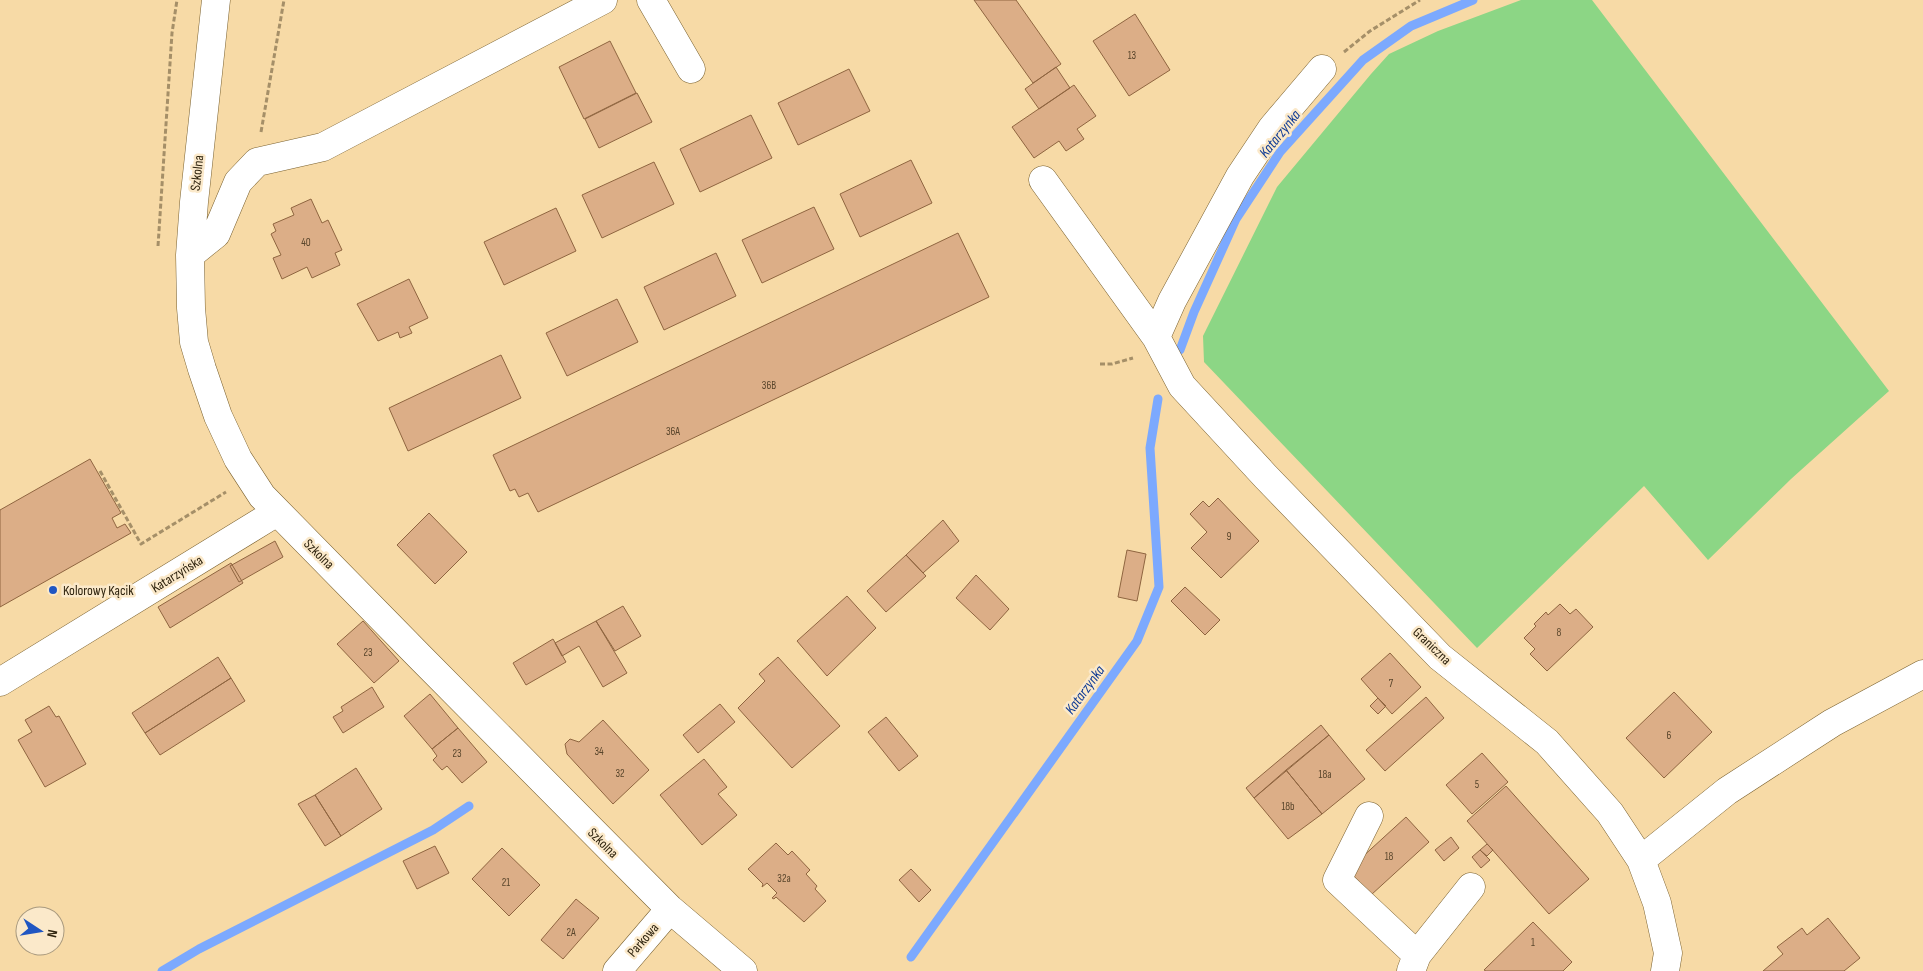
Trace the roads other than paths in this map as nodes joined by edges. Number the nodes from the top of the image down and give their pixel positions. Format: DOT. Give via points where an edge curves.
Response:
graph roads {
  1 [pos="216,0"];
  2 [pos="602,0"];
  3 [pos="650,0"];
  4 [pos="691,69"];
  5 [pos="1322,69"];
  6 [pos="1043,180"];
  7 [pos="190,255"];
  8 [pos="1156,338"];
  9 [pos="277,512"];
  10 [pos="1923,674"];
  11 [pos="0,682"];
  12 [pos="1369,816"];
  13 [pos="1641,860"];
  14 [pos="1471,887"];
  15 [pos="670,909"];
  16 [pos="1414,963"];
  17 [pos="617,971"];
  18 [pos="742,971"];
  19 [pos="1665,971"];
  1 -- 7 [label="street, Szkolna"];
  2 -- 7 [label="street" via="323,147 257,162 238,182 216,234"];
  3 -- 4 [label="street"];
  5 -- 8 [label="street" via="1272,128 1240,176 1172,301"];
  6 -- 8 [label="street, Graniczna"];
  7 -- 9 [label="street, Szkolna" via="194,342 218,416 248,478"];
  8 -- 13 [label="street, Graniczna" via="1182,386 1259,470 1440,657 1547,742 1610,813"];
  9 -- 11 [label="street, Katarzyńska"];
  9 -- 15 [label="street, Szkolna"];
  10 -- 13 [label="street" via="1832,723 1727,791"];
  12 -- 16 [label="street" via="1337,880"];
  13 -- 19 [label="street, Graniczna" via="1657,903 1668,953"];
  14 -- 16 [label="street"];
  15 -- 17 [label="street, Parkowa"];
  15 -- 18 [label="street, Szkolna"];
}
